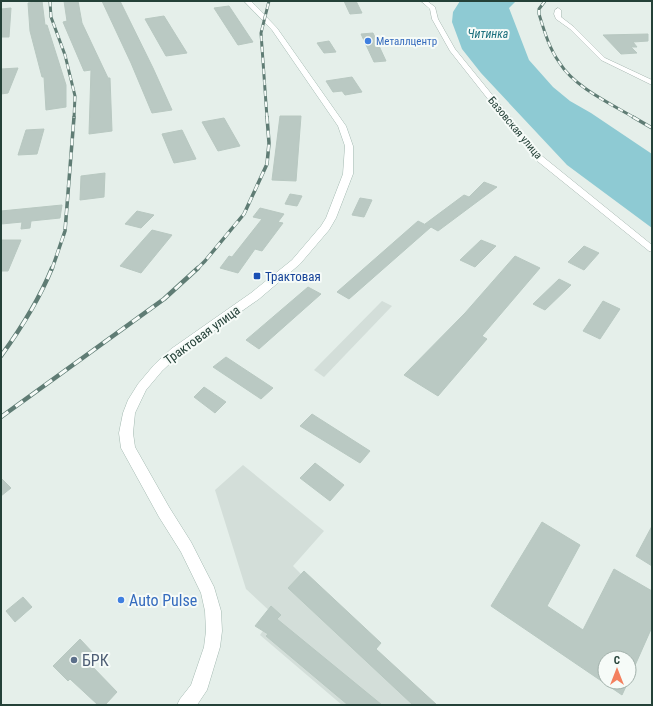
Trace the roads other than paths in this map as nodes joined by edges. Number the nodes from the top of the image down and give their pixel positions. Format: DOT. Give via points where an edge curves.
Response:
graph roads {
  1 [pos="247,1"];
  2 [pos="424,1"];
  3 [pos="558,10"];
  4 [pos="652,83"];
  5 [pos="652,249"];
  6 [pos="186,705"];
  1 -- 6 [label="main road, Трактовая улица" via="275,29 342,126 349,146 348,174 331,218 296,262 255,296 175,352 142,387 129,413 126,432 128,448 186,547 208,592 213,611 212,647 198,690"];
  2 -- 5 [label="street, Базовская улица" via="433,8 435,19 452,50 539,158"];
  3 -- 4 [label="street" via="558,18 572,28 603,59"];
}
